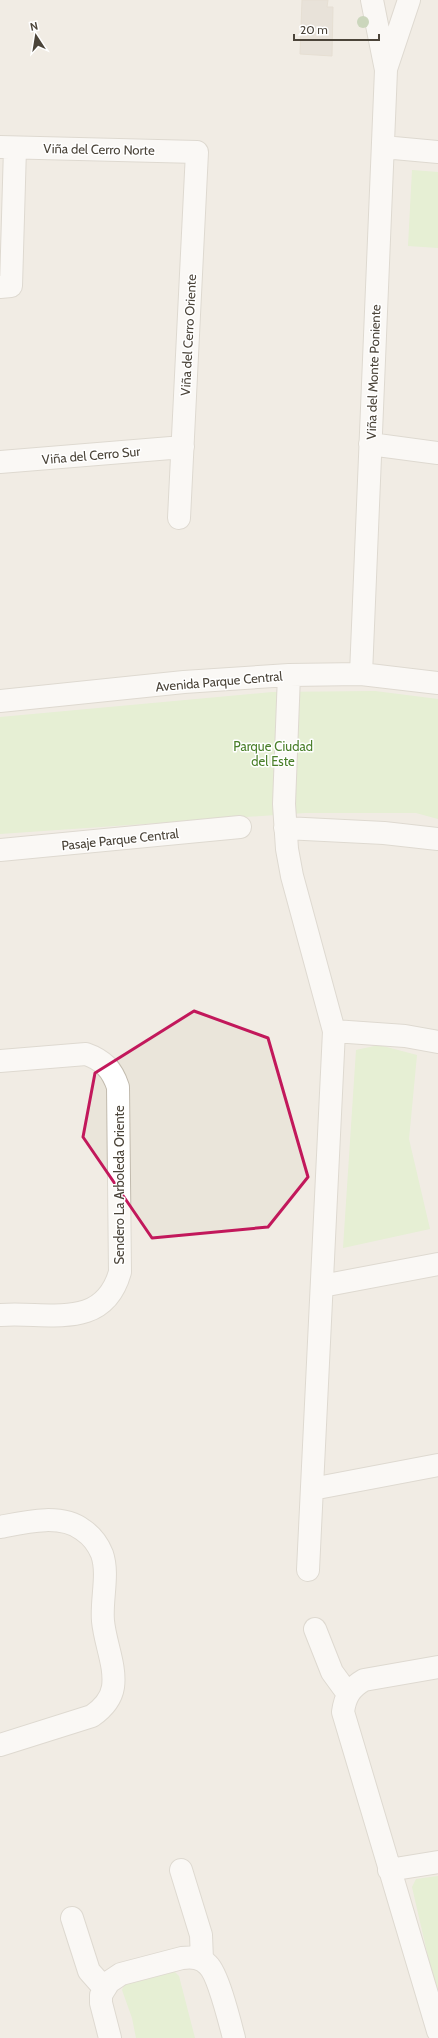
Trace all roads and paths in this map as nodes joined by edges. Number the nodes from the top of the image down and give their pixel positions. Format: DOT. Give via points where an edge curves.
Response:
graph roads {
  1 [pos="372,0"];
  2 [pos="409,0"];
  3 [pos="386,70"];
  4 [pos="8,147"];
  5 [pos="382,147"];
  6 [pos="197,152"];
  7 [pos="438,152"];
  8 [pos="6,287"];
  9 [pos="370,444"];
  10 [pos="183,447"];
  11 [pos="438,453"];
  12 [pos="0,462"];
  13 [pos="179,518"];
  14 [pos="361,674"];
  15 [pos="289,675"];
  16 [pos="438,682"];
  17 [pos="0,701"];
  18 [pos="240,827"];
  19 [pos="285,828"];
  20 [pos="438,839"];
  21 [pos="0,850"];
  22 [pos="334,1030"];
  23 [pos="438,1042"];
  24 [pos="0,1061"];
  25 [pos="438,1264"];
  26 [pos="322,1286"];
  27 [pos="0,1315"];
  28 [pos="438,1465"];
  29 [pos="312,1489"];
  30 [pos="0,1527"];
  31 [pos="308,1570"];
  32 [pos="315,1630"];
  33 [pos="438,1666"];
  34 [pos="348,1694"];
  35 [pos="0,1745"];
  36 [pos="438,1862"];
  37 [pos="181,1870"];
  38 [pos="389,1870"];
  39 [pos="72,1918"];
  40 [pos="202,1960"];
  41 [pos="104,1988"];
  42 [pos="438,2031"];
  43 [pos="110,2038"];
  44 [pos="234,2038"];
  1 -- 3 [label="street, Viña del Monte Poniente"];
  2 -- 3 [label="street, Viña del Monte Poniente"];
  3 -- 5 [label="street, Viña del Monte Poniente"];
  4 -- 6 [label="street, Viña del Cerro Norte"];
  4 -- 8 [label="street"];
  5 -- 7 [label="street"];
  5 -- 9 [label="street, Viña del Monte Poniente"];
  6 -- 10 [label="street, Viña del Cerro Oriente"];
  9 -- 11 [label="street"];
  9 -- 14 [label="street, Viña del Monte Poniente"];
  10 -- 12 [label="street, Viña del Cerro Sur"];
  10 -- 13 [label="street, Viña del Cerro Oriente"];
  14 -- 15 [label="street, Avenida Parque Central"];
  14 -- 16 [label="street, Avenida Parque Central"];
  15 -- 17 [label="street, Avenida Parque Central" via="184,682"];
  15 -- 19 [label="street"];
  18 -- 21 [label="street, Pasaje Parque Central"];
  19 -- 20 [label="street" via="384,833"];
  19 -- 22 [label="street" via="292,876"];
  22 -- 23 [label="street" via="405,1036"];
  22 -- 26 [label="street"];
  24 -- 27 [label="street, Sendero La Arboleda Oriente" via="86,1054 107,1065 114,1075 118,1087 120,1272 116,1283 102,1303 91,1310 78,1314"];
  25 -- 26 [label="street"];
  26 -- 29 [label="street"];
  28 -- 29 [label="street"];
  29 -- 31 [label="street"];
  30 -- 35 [label="street" via="48,1521 71,1524 83,1530 98,1545 104,1565 103,1621 114,1677 108,1699 92,1716"];
  32 -- 34 [label="street" via="332,1672"];
  33 -- 34 [label="street" via="364,1680 354,1686"];
  34 -- 38 [label="street" via="343,1712 345,1721"];
  36 -- 38 [label="street"];
  37 -- 40 [label="street" via="201,1935"];
  38 -- 42 [label="street"];
  39 -- 41 [label="street" via="89,1971"];
  40 -- 41 [label="street" via="182,1958 121,1974 114,1976"];
  40 -- 44 [label="street" via="213,1971"];
  41 -- 43 [label="street" via="101,2003"];
}
